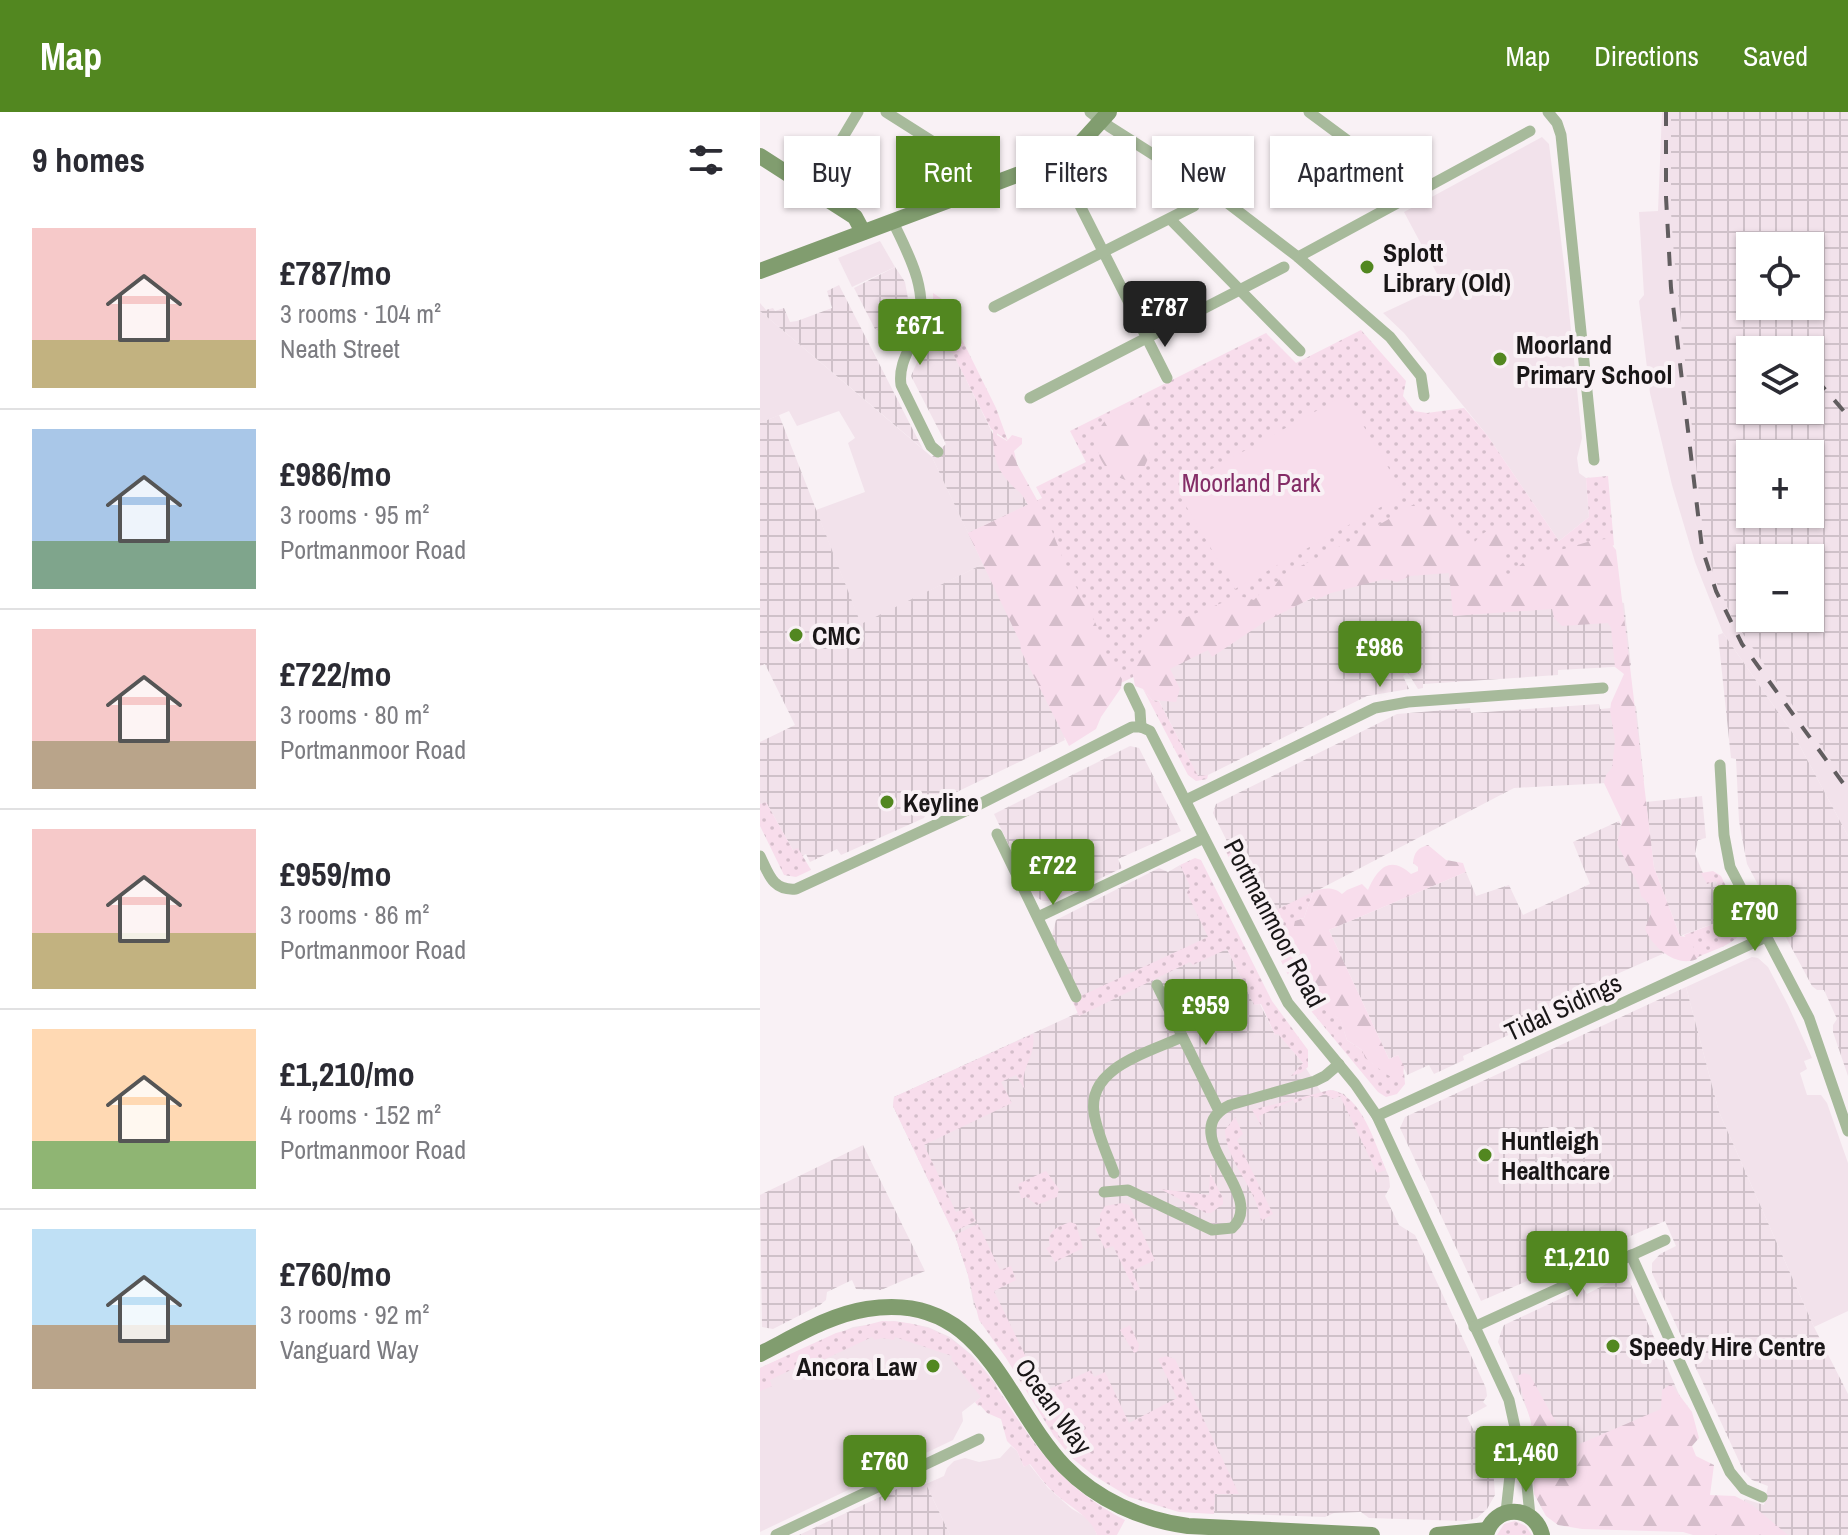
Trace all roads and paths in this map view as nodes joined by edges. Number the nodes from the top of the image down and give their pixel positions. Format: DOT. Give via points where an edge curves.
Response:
graph roads {
  1 [pos="858,112"];
  2 [pos="886,112"];
  3 [pos="1309,112"];
  4 [pos="1548,112"];
  5 [pos="1100,115"];
  6 [pos="1530,131"];
  7 [pos="844,136"];
  8 [pos="924,136"];
  9 [pos="1085,136"];
  10 [pos="1341,136"];
  11 [pos="760,156"];
  12 [pos="784,171"];
  13 [pos="1432,184"];
  14 [pos="841,208"];
  15 [pos="931,208"];
  16 [pos="1082,208"];
  17 [pos="1190,208"];
  18 [pos="1388,208"];
  19 [pos="1170,219"];
  20 [pos="893,222"];
  21 [pos="863,232"];
  22 [pos="1104,251"];
  23 [pos="1298,257"];
  24 [pos="1284,267"];
  25 [pos="760,271"];
  26 [pos="1239,291"];
  27 [pos="994,307"];
  28 [pos="1147,338"];
  29 [pos="1300,351"];
  30 [pos="1167,378"];
  31 [pos="1424,396"];
  32 [pos="1030,398"];
  33 [pos="938,452"];
  34 [pos="1594,460"];
  35 [pos="1129,688"];
  36 [pos="1603,688"];
  37 [pos="1141,727"];
  38 [pos="1720,765"];
  39 [pos="1186,800"];
  40 [pos="997,834"];
  41 [pos="1204,838"];
  42 [pos="760,856"];
  43 [pos="1038,917"];
  44 [pos="1766,937"];
  45 [pos="1157,985"];
  46 [pos="1076,997"];
  47 [pos="1182,1037"];
  48 [pos="1339,1064"];
  49 [pos="1219,1111"];
  50 [pos="1377,1116"];
  51 [pos="1848,1131"];
  52 [pos="1114,1173"];
  53 [pos="1104,1192"];
  54 [pos="1665,1240"];
  55 [pos="1631,1255"];
  56 [pos="1474,1327"];
  57 [pos="760,1354"];
  58 [pos="979,1439"];
  59 [pos="1518,1459"];
  60 [pos="1762,1497"];
  61 [pos="1506,1512"];
  62 [pos="1538,1527"];
  63 [pos="1487,1532"];
  64 [pos="776,1535"];
  65 [pos="1372,1535"];
  66 [pos="1437,1535"];
  67 [pos="1557,1535"];
  1 -- 7 [label="street"];
  2 -- 8 [label="street"];
  3 -- 10 [label="street"];
  4 -- 34 [label="street" via="1561,135"];
  5 -- 9 [label="street"];
  5 -- 23 [label="street"];
  6 -- 13 [label="street"];
  11 -- 12 [label="street"];
  14 -- 21 [label="street" via="855,217"];
  15 -- 20 [label="street"];
  16 -- 22 [label="street"];
  17 -- 19 [label="street"];
  18 -- 23 [label="street"];
  19 -- 22 [label="street"];
  19 -- 26 [label="street"];
  20 -- 21 [label="street"];
  20 -- 33 [label="street" via="921,292 920,322 900,379"];
  21 -- 25 [label="street"];
  22 -- 27 [label="street"];
  22 -- 28 [label="street"];
  23 -- 31 [label="street" via="1390,337 1421,376"];
  24 -- 26 [label="street"];
  26 -- 28 [label="street"];
  26 -- 29 [label="street"];
  28 -- 30 [label="street"];
  28 -- 32 [label="street"];
  35 -- 37 [label="street, Portmanmoor Road"];
  36 -- 39 [label="street" via="1375,708"];
  37 -- 39 [label="street, Portmanmoor Road" via="1150,731"];
  37 -- 42 [label="street" via="796,889 780,888 772,881"];
  38 -- 44 [label="street" via="1727,856"];
  39 -- 41 [label="street, Portmanmoor Road"];
  40 -- 43 [label="street"];
  41 -- 43 [label="street, Portmanmoor Road"];
  41 -- 48 [label="street, Portmanmoor Road" via="1288,1003"];
  43 -- 46 [label="street"];
  44 -- 50 [label="street, Tidal Sidings"];
  44 -- 51 [label="street" via="1809,1018"];
  45 -- 47 [label="street"];
  47 -- 49 [label="street"];
  47 -- 52 [label="street" via="1121,1065 1098,1085 1093,1111"];
  48 -- 49 [label="street" via="1315,1081"];
  48 -- 50 [label="street, Portmanmoor Road"];
  49 -- 53 [label="street" via="1212,1142 1242,1206 1241,1219 1232,1228 1212,1230 1128,1190"];
  50 -- 56 [label="street, Portmanmoor Road"];
  54 -- 55 [label="street"];
  55 -- 56 [label="street"];
  55 -- 60 [label="street" via="1730,1472 1744,1489"];
  56 -- 59 [label="street, Portmanmoor Road" via="1509,1400"];
  57 -- 65 [label="street, Ocean Way" via="852,1312 892,1307 927,1314 981,1348 1054,1454 1119,1506 1188,1526"];
  58 -- 64 [label="street"];
  59 -- 61 [label="street, Portmanmoor Road" via="1511,1466"];
  59 -- 62 [label="street, Portmanmoor Road" via="1525,1465"];
  61 -- 62 [label="street" via="1515,1510"];
  61 -- 63 [label="street"];
  62 -- 67 [label="street"];
  63 -- 66 [label="street"];
}
